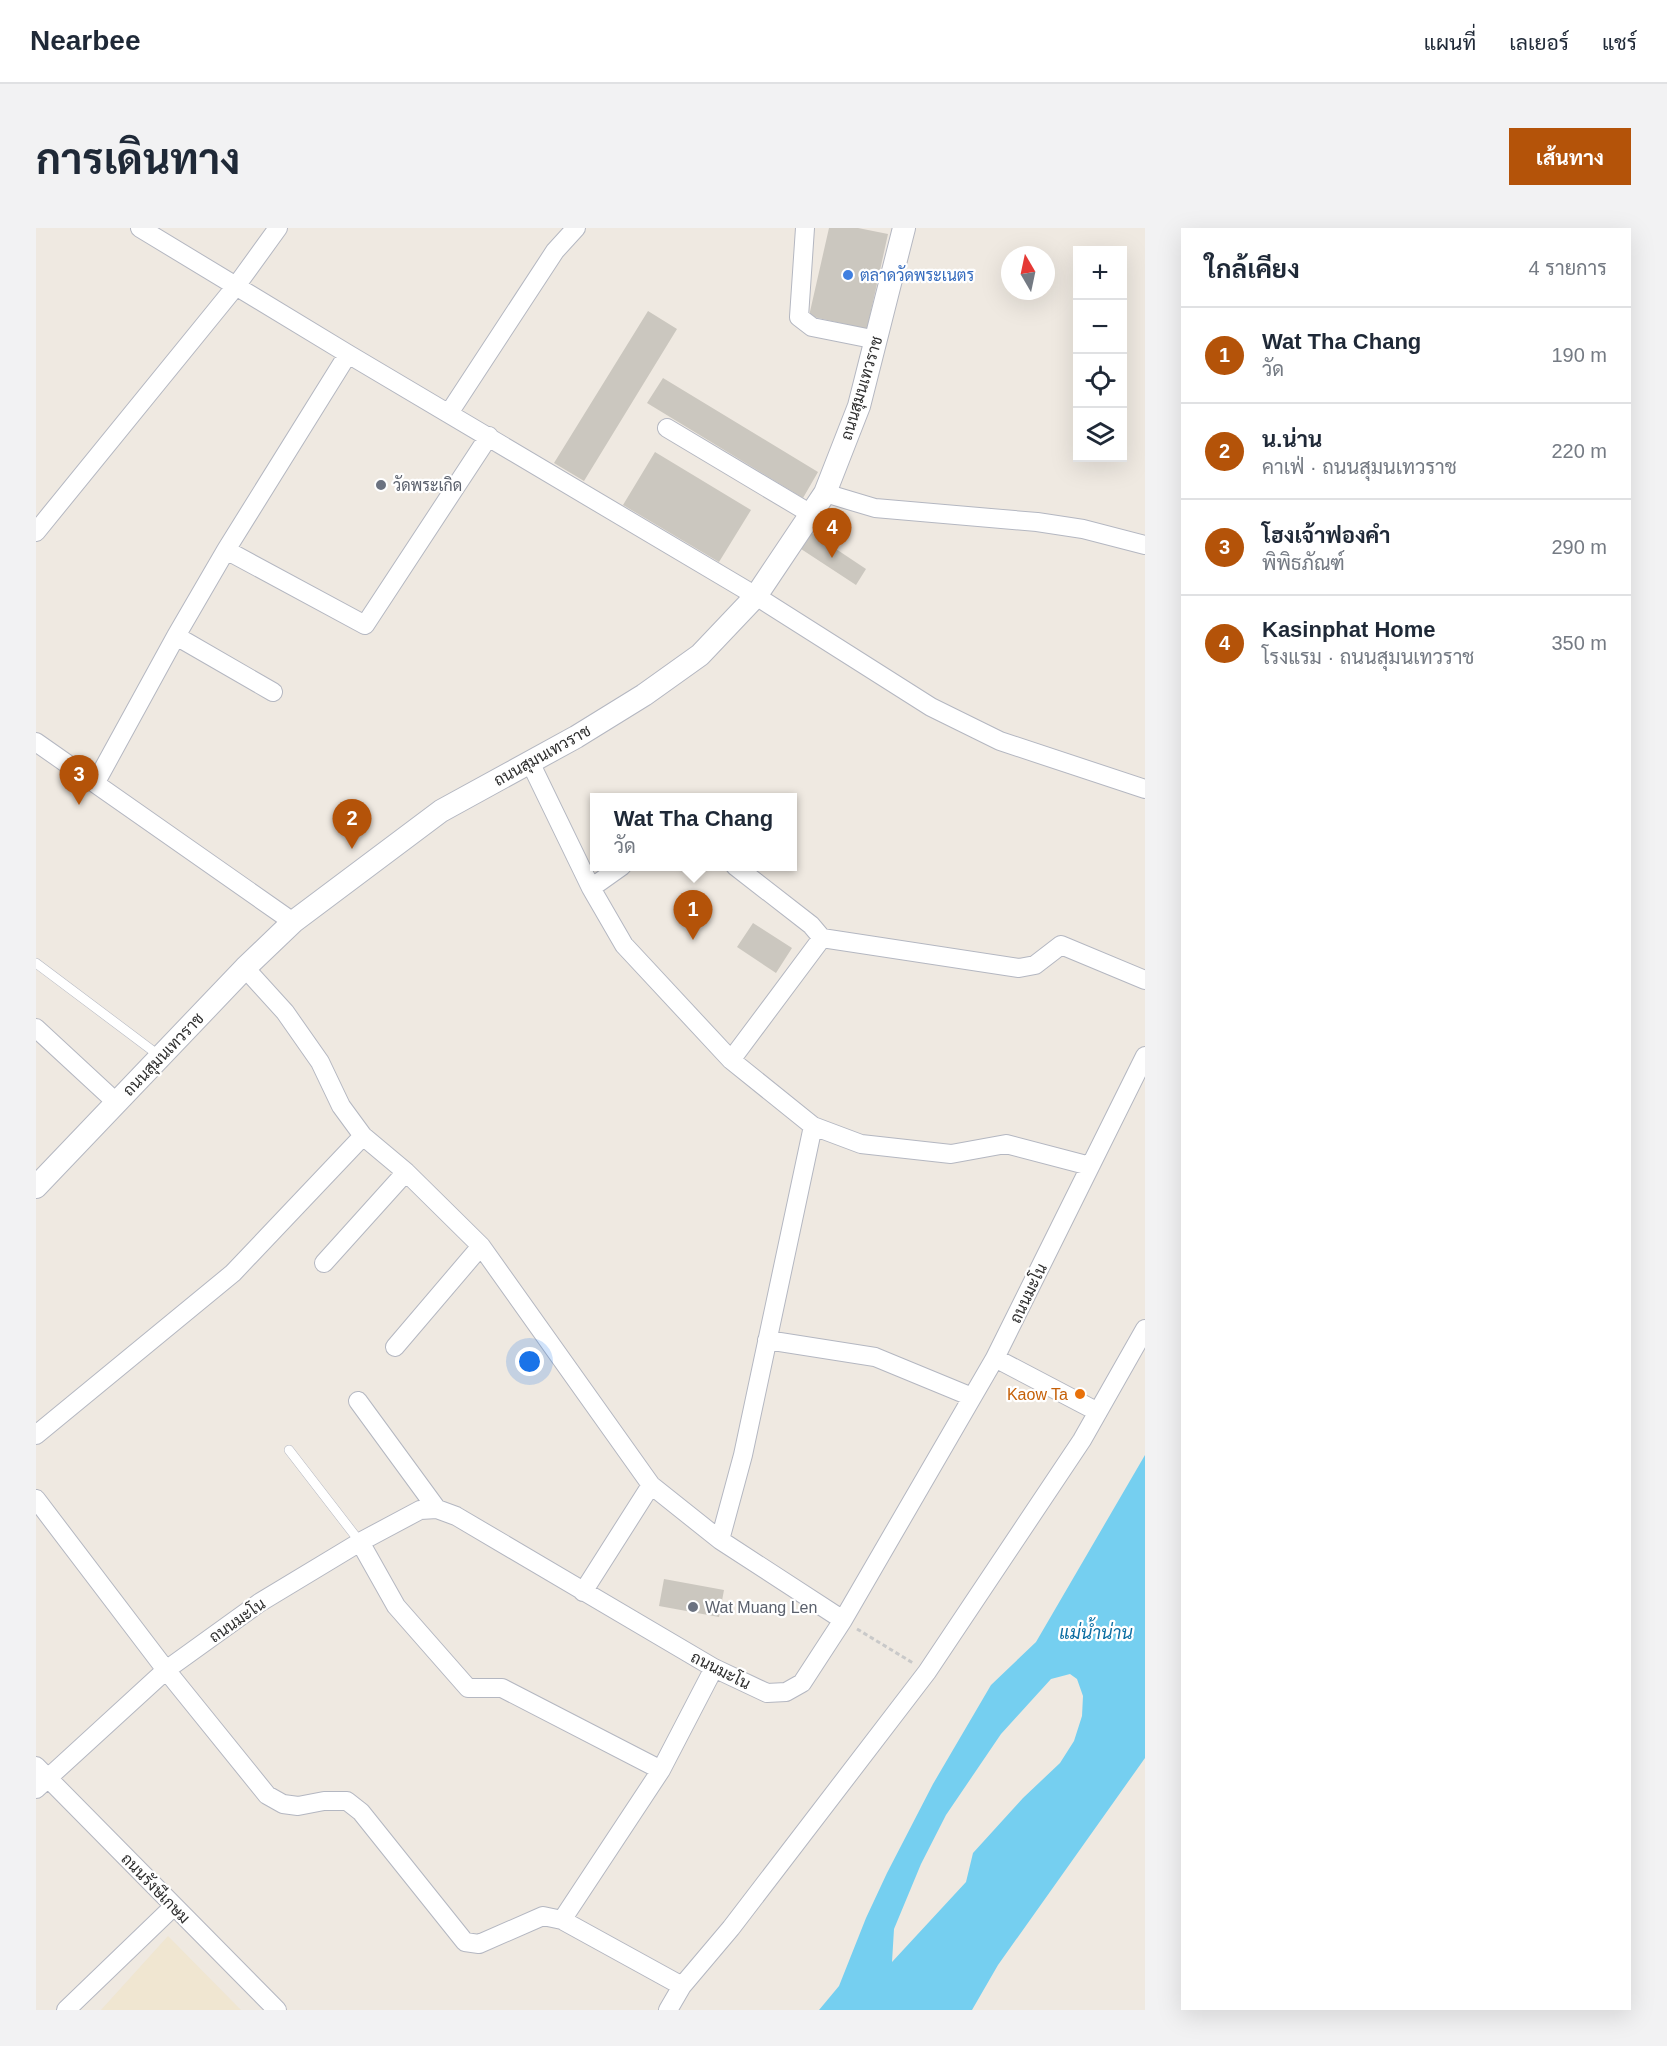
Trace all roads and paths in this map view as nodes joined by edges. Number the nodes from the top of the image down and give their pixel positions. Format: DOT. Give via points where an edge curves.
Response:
graph roads {
  1 [pos="140,228"];
  2 [pos="278,228"];
  3 [pos="576,228"];
  4 [pos="805,228"];
  5 [pos="902,228"];
  6 [pos="236,286"];
  7 [pos="877,339"];
  8 [pos="348,354"];
  9 [pos="449,413"];
  10 [pos="667,428"];
  11 [pos="489,436"];
  12 [pos="825,493"];
  13 [pos="811,514"];
  14 [pos="36,532"];
  15 [pos="1145,545"];
  16 [pos="226,550"];
  17 [pos="756,596"];
  18 [pos="176,636"];
  19 [pos="273,692"];
  20 [pos="36,742"];
  21 [pos="530,762"];
  22 [pos="96,782"];
  23 [pos="1145,789"];
  24 [pos="616,871"];
  25 [pos="740,871"];
  26 [pos="591,888"];
  27 [pos="293,922"];
  28 [pos="822,938"];
  29 [pos="36,963"];
  30 [pos="245,968"];
  31 [pos="1145,980"];
  32 [pos="36,1028"];
  33 [pos="1145,1056"];
  34 [pos="161,1057"];
  35 [pos="731,1060"];
  36 [pos="117,1103"];
  37 [pos="813,1126"];
  38 [pos="363,1136"];
  39 [pos="1090,1166"];
  40 [pos="406,1172"];
  41 [pos="36,1186"];
  42 [pos="481,1246"];
  43 [pos="324,1263"];
  44 [pos="1145,1329"];
  45 [pos="767,1340"];
  46 [pos="395,1347"];
  47 [pos="995,1358"];
  48 [pos="972,1397"];
  49 [pos="358,1401"];
  50 [pos="1098,1412"];
  51 [pos="36,1435"];
  52 [pos="289,1450"];
  53 [pos="651,1485"];
  54 [pos="36,1499"];
  55 [pos="437,1509"];
  56 [pos="720,1540"];
  57 [pos="360,1542"];
  58 [pos="583,1592"];
  59 [pos="843,1620"];
  60 [pos="714,1668"];
  61 [pos="166,1670"];
  62 [pos="927,1672"];
  63 [pos="661,1770"];
  64 [pos="40,1778"];
  65 [pos="173,1907"];
  66 [pos="562,1920"];
  67 [pos="682,1986"];
  68 [pos="66,2010"];
  69 [pos="277,2010"];
  70 [pos="668,2010"];
  1 -- 6 [label="street"];
  2 -- 6 [label="street"];
  3 -- 9 [label="street" via="555,251"];
  4 -- 7 [label="street" via="799,317 812,327"];
  5 -- 7 [label="street, ถนนสุมนเทวราช"];
  6 -- 8 [label="street"];
  6 -- 14 [label="street"];
  7 -- 12 [label="street, ถนนสุมนเทวราช" via="859,406"];
  8 -- 9 [label="street"];
  8 -- 16 [label="street"];
  9 -- 11 [label="street"];
  10 -- 13 [label="street"];
  11 -- 16 [label="street" via="365,626"];
  11 -- 17 [label="street"];
  12 -- 13 [label="street, ถนนสุมนเทวราช"];
  12 -- 15 [label="street" via="875,508 1037,522"];
  13 -- 17 [label="street, ถนนสุมนเทวราช"];
  16 -- 18 [label="street"];
  17 -- 21 [label="street, ถนนสุมนเทวราช" via="700,656 644,695"];
  17 -- 23 [label="street" via="931,707 1000,741"];
  18 -- 19 [label="street"];
  18 -- 22 [label="street"];
  20 -- 22 [label="street"];
  21 -- 26 [label="street"];
  21 -- 27 [label="street, ถนนสุมนเทวราช" via="441,812"];
  22 -- 27 [label="street"];
  24 -- 26 [label="street"];
  25 -- 28 [label="street" via="811,925"];
  26 -- 35 [label="street" via="624,945"];
  27 -- 30 [label="street, ถนนสุมนเทวราช"];
  28 -- 31 [label="street" via="1019,968 1035,965 1061,945"];
  28 -- 35 [label="street"];
  29 -- 34 [label="lane"];
  30 -- 34 [label="street, ถนนสุมนเทวราช"];
  30 -- 38 [label="street" via="285,1012 320,1062 341,1106"];
  32 -- 36 [label="street"];
  33 -- 39 [label="street, ถนนมะโน"];
  34 -- 36 [label="street, ถนนสุมนเทวราช"];
  35 -- 37 [label="street"];
  36 -- 41 [label="street, ถนนสุมนเทวราช"];
  37 -- 39 [label="street" via="861,1144 951,1154 1006,1144"];
  37 -- 45 [label="street"];
  38 -- 40 [label="street"];
  38 -- 51 [label="street" via="233,1273"];
  39 -- 47 [label="street, ถนนมะโน"];
  40 -- 42 [label="street"];
  40 -- 43 [label="street"];
  42 -- 46 [label="street"];
  42 -- 53 [label="street"];
  44 -- 50 [label="street"];
  45 -- 48 [label="street" via="875,1358"];
  45 -- 56 [label="street"];
  47 -- 48 [label="street, ถนนมะโน"];
  47 -- 50 [label="street"];
  48 -- 59 [label="street, ถนนมะโน"];
  49 -- 55 [label="street"];
  50 -- 62 [label="street"];
  52 -- 57 [label="lane"];
  53 -- 56 [label="street"];
  53 -- 58 [label="street"];
  54 -- 61 [label="street"];
  55 -- 57 [label="street, ถนนมะโน" via="420,1510"];
  55 -- 58 [label="street, ถนนมะโน" via="456,1516"];
  56 -- 59 [label="street"];
  57 -- 61 [label="street, ถนนมะโน" via="259,1603"];
  57 -- 63 [label="street" via="396,1606 468,1688 502,1688"];
  58 -- 60 [label="street, ถนนมะโน"];
  59 -- 60 [label="street, ถนนมะโน" via="802,1683 786,1692 767,1693"];
  59 -- 62 [label="path"];
  60 -- 63 [label="street"];
  61 -- 64 [label="street, ถนนมะโน"];
  61 -- 66 [label="street" via="267,1795 283,1804 298,1806 347,1801 361,1812 465,1942 479,1944 543,1916"];
  62 -- 67 [label="street"];
  63 -- 66 [label="street"];
  64 -- 65 [label="street, ถนนรังษีเกษม"];
  65 -- 68 [label="street"];
  65 -- 69 [label="street, ถนนรังษีเกษม"];
  66 -- 67 [label="street"];
  67 -- 70 [label="street"];
}
